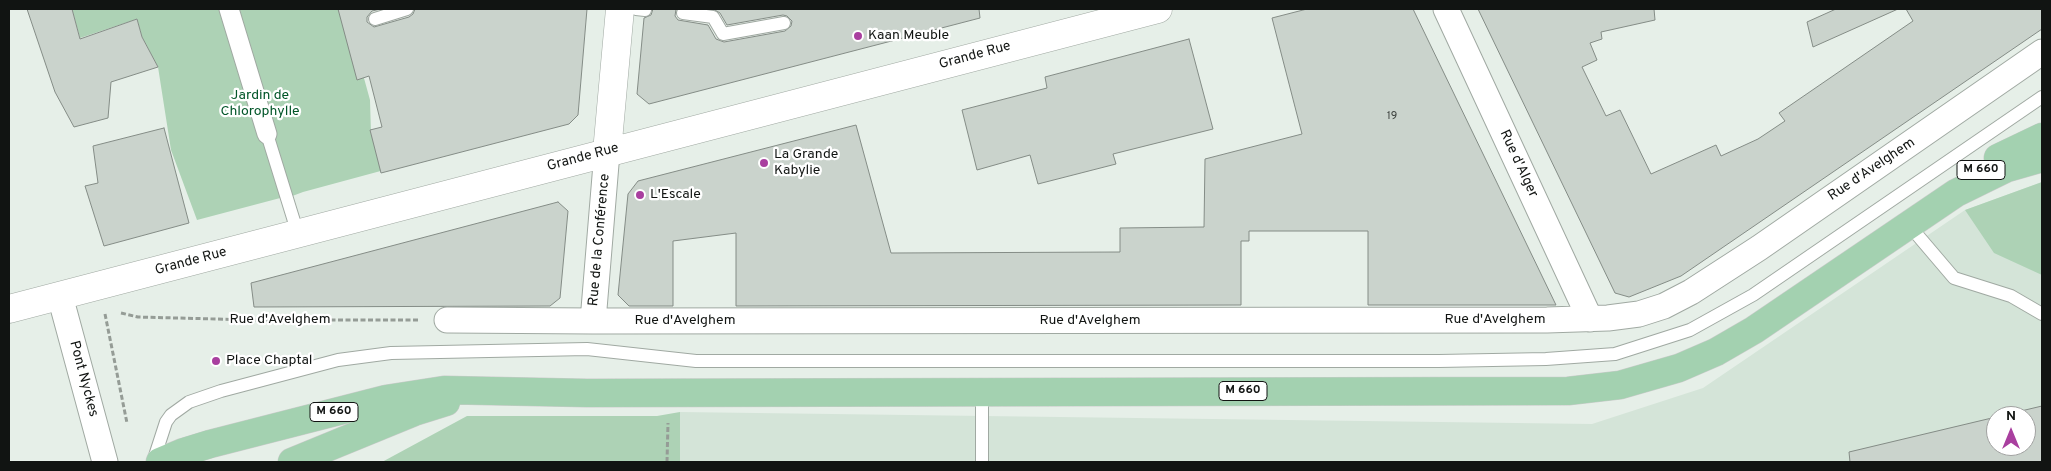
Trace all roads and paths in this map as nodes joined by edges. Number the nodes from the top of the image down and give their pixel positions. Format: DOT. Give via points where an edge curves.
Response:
graph roads {
  1 [pos="229,9"];
  2 [pos="407,9"];
  3 [pos="634,9"];
  4 [pos="1158,9"];
  5 [pos="1446,9"];
  6 [pos="682,13"];
  7 [pos="375,19"];
  8 [pos="784,23"];
  9 [pos="2042,52"];
  10 [pos="2042,97"];
  11 [pos="267,134"];
  12 [pos="2042,137"];
  13 [pos="607,152"];
  14 [pos="2042,158"];
  15 [pos="1917,218"];
  16 [pos="298,234"];
  17 [pos="60,296"];
  18 [pos="9,309"];
  19 [pos="112,311"];
  20 [pos="2042,314"];
  21 [pos="1590,319"];
  22 [pos="447,320"];
  23 [pos="593,322"];
  24 [pos="514,391"];
  25 [pos="982,391"];
  26 [pos="669,392"];
  27 [pos="161,433"];
  28 [pos="105,462"];
  29 [pos="153,462"];
  30 [pos="160,462"];
  31 [pos="292,462"];
  32 [pos="667,462"];
  33 [pos="982,462"];
  1 -- 11 [label="street"];
  2 -- 7 [label="lane"];
  3 -- 13 [label="street, Rue de la Conférence"];
  4 -- 13 [label="street, Grande Rue"];
  5 -- 21 [label="street, Rue d'Alger"];
  6 -- 8 [label="lane" via="713,17 723,34"];
  9 -- 21 [label="street, Rue d'Avelghem" via="1691,292 1639,314"];
  10 -- 27 [label="lane" via="1752,294 1690,330 1615,354 1439,361 696,361 587,349 407,352 338,360 201,397 171,415"];
  11 -- 16 [label="lane"];
  12 -- 15 [label="main road, M 660" via="1992,162"];
  13 -- 16 [label="street, Grande Rue"];
  13 -- 23 [label="street, Rue de la Conférence"];
  14 -- 15 [label="main road, M 660" via="1978,181"];
  15 -- 20 [label="lane" via="1954,278 2011,296"];
  15 -- 25 [label="main road, M 660" via="1738,340 1679,368 1620,385 1568,391"];
  16 -- 17 [label="street, Grande Rue"];
  17 -- 18 [label="street, Grande Rue"];
  17 -- 27 [label="path" via="104,308 131,440"];
  17 -- 28 [label="street, Pont Nyckes"];
  19 -- 22 [label="path, Rue d'Avelghem" via="138,317 234,320"];
  21 -- 23 [label="street, Rue d'Avelghem"];
  22 -- 23 [label="street, Rue d'Avelghem"];
  24 -- 26 [label="main road, M 660"];
  24 -- 30 [label="main road, M 660" via="444,390 386,399 217,442"];
  24 -- 31 [label="main road, M 660" via="428,407"];
  25 -- 26 [label="main road, M 660"];
  25 -- 33 [label="lane"];
  26 -- 32 [label="path"];
  27 -- 29 [label="lane"];
}
